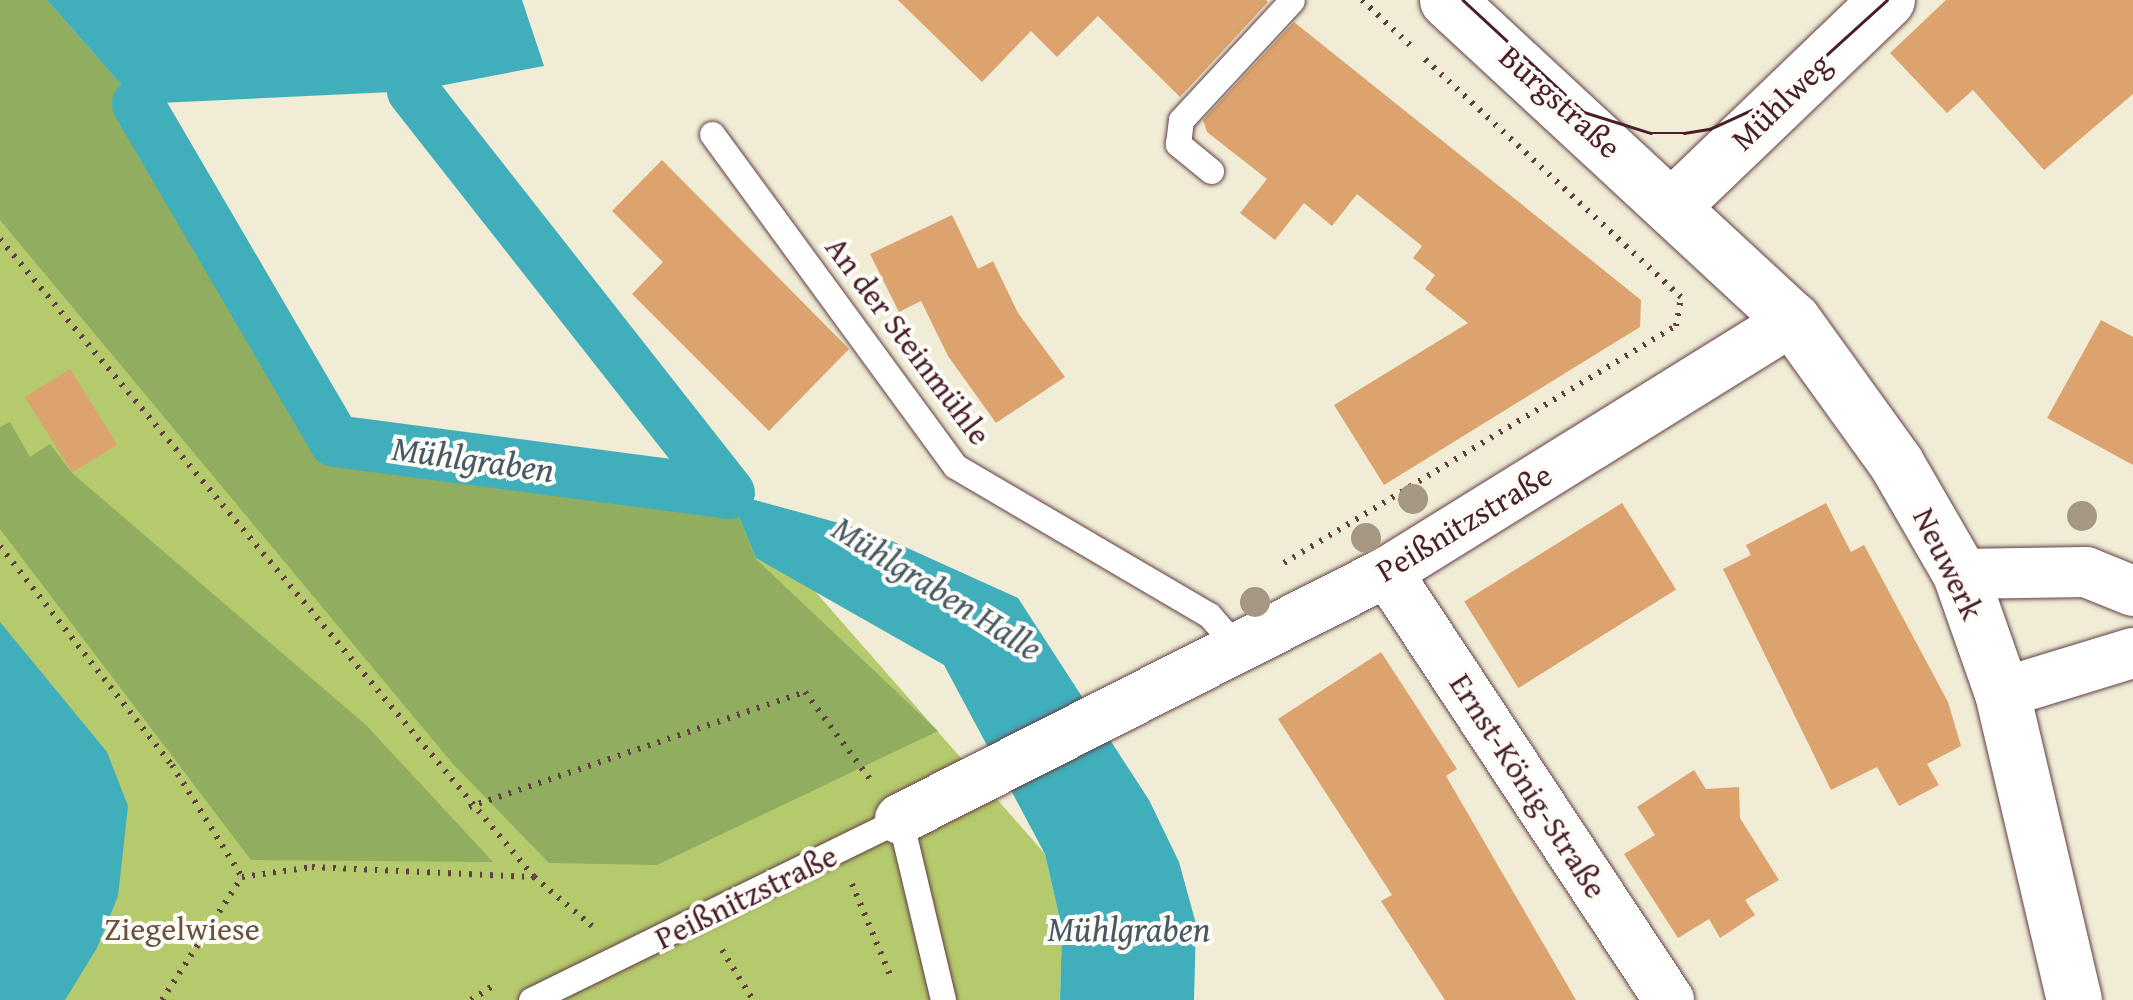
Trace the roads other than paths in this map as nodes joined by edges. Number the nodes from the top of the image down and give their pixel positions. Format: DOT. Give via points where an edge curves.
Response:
graph roads {
  1 [pos="1292,0"];
  2 [pos="1447,0"];
  3 [pos="1887,0"];
  4 [pos="712,134"];
  5 [pos="1212,170"];
  6 [pos="1674,204"];
  7 [pos="1793,320"];
  8 [pos="1388,572"];
  9 [pos="1960,574"];
  10 [pos="2133,591"];
  11 [pos="1220,629"];
  12 [pos="2133,653"];
  13 [pos="2002,693"];
  14 [pos="900,819"];
  15 [pos="531,1000"];
  16 [pos="943,1000"];
  17 [pos="1669,1000"];
  18 [pos="2074,1000"];
  1 -- 5 [label="lane" via="1181,120 1178,144"];
  2 -- 6 [label="street, Burgstraße"];
  3 -- 6 [label="street, Mühlweg"];
  4 -- 11 [label="lane, An der Steinmühle" via="955,466"];
  6 -- 7 [label="street, Neuwerk"];
  7 -- 8 [label="street, Peißnitzstraße"];
  7 -- 9 [label="street, Neuwerk" via="1896,464"];
  8 -- 11 [label="street, Peißnitzstraße"];
  8 -- 17 [label="street, Ernst-König-Straße"];
  9 -- 10 [label="street" via="2086,572"];
  9 -- 13 [label="street, Neuwerk"];
  11 -- 14 [label="street, Peißnitzstraße" via="1123,702"];
  12 -- 13 [label="street"];
  13 -- 18 [label="street, Neuwerk"];
  14 -- 15 [label="lane, Peißnitzstraße"];
  14 -- 16 [label="lane"];
}
